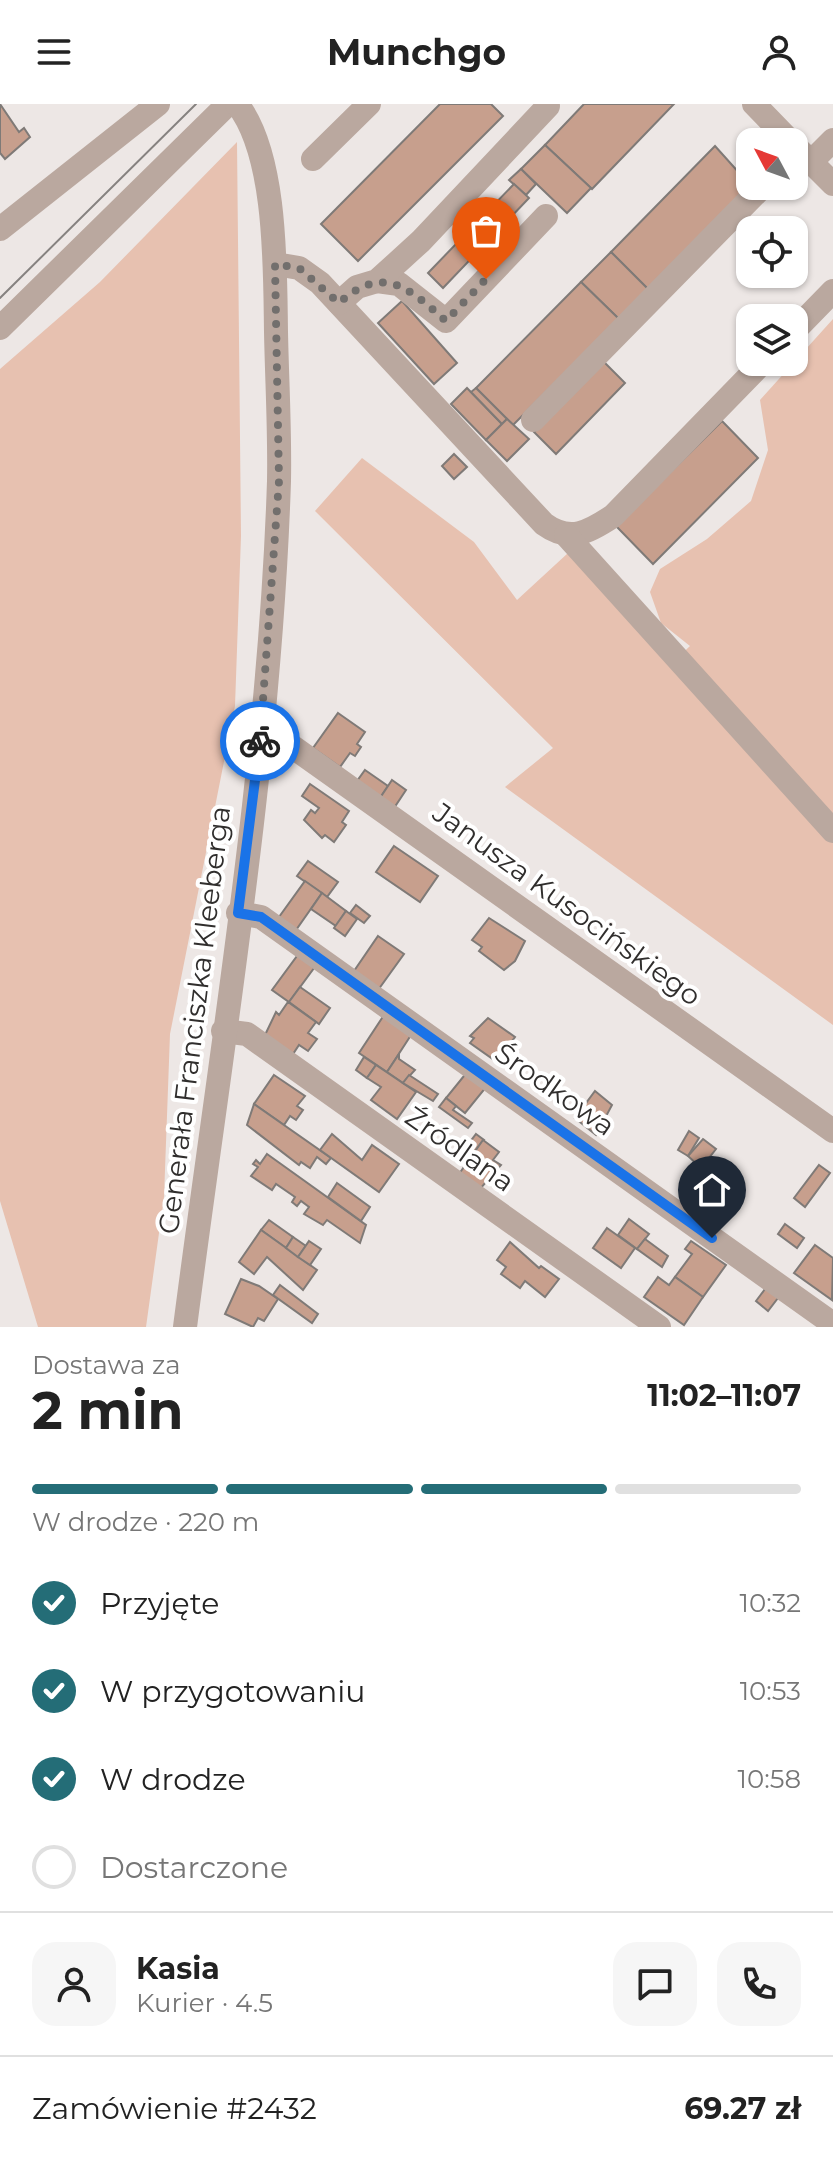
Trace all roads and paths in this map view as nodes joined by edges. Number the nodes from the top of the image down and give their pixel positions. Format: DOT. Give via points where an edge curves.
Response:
graph roads {
  1 [pos="158,104"];
  2 [pos="228,104"];
  3 [pos="237,104"];
  4 [pos="369,104"];
  5 [pos="546,104"];
  6 [pos="754,104"];
  7 [pos="777,128"];
  8 [pos="833,140"];
  9 [pos="808,147"];
  10 [pos="313,159"];
  11 [pos="808,160"];
  12 [pos="833,184"];
  13 [pos="749,200"];
  14 [pos="546,216"];
  15 [pos="0,229"];
  16 [pos="275,264"];
  17 [pos="377,281"];
  18 [pos="833,291"];
  19 [pos="339,303"];
  20 [pos="808,317"];
  21 [pos="0,328"];
  22 [pos="749,376"];
  23 [pos="533,420"];
  24 [pos="566,535"];
  25 [pos="261,736"];
  26 [pos="833,831"];
  27 [pos="238,913"];
  28 [pos="223,1031"];
  29 [pos="833,1131"];
  30 [pos="833,1324"];
  31 [pos="185,1327"];
  32 [pos="659,1327"];
  1 -- 15 [label="street"];
  2 -- 21 [label="street"];
  3 -- 16 [label="street, Generała Franciszka Kleeberga" via="261,145"];
  4 -- 10 [label="street"];
  5 -- 17 [label="street" via="421,241"];
  6 -- 7 [label="street"];
  8 -- 9 [label="street"];
  11 -- 12 [label="street"];
  13 -- 23 [label="street"];
  14 -- 17 [label="street" via="446,321 399,284"];
  16 -- 19 [label="street" via="299,268"];
  16 -- 25 [label="street, Generała Franciszka Kleeberga" via="279,481"];
  17 -- 19 [label="street" via="357,287"];
  18 -- 20 [label="street"];
  19 -- 24 [label="street" via="544,524"];
  22 -- 24 [label="street" via="613,516 587,533"];
  24 -- 26 [label="street"];
  25 -- 27 [label="street, Generała Franciszka Kleeberga"];
  25 -- 29 [label="street, Janusza Kusocińskiego" via="283,740"];
  27 -- 28 [label="street, Generała Franciszka Kleeberga"];
  27 -- 30 [label="street, Środkowa" via="261,917"];
  28 -- 31 [label="street, Generała Franciszka Kleeberga"];
  28 -- 32 [label="street, Źródlana" via="247,1034"];
}
